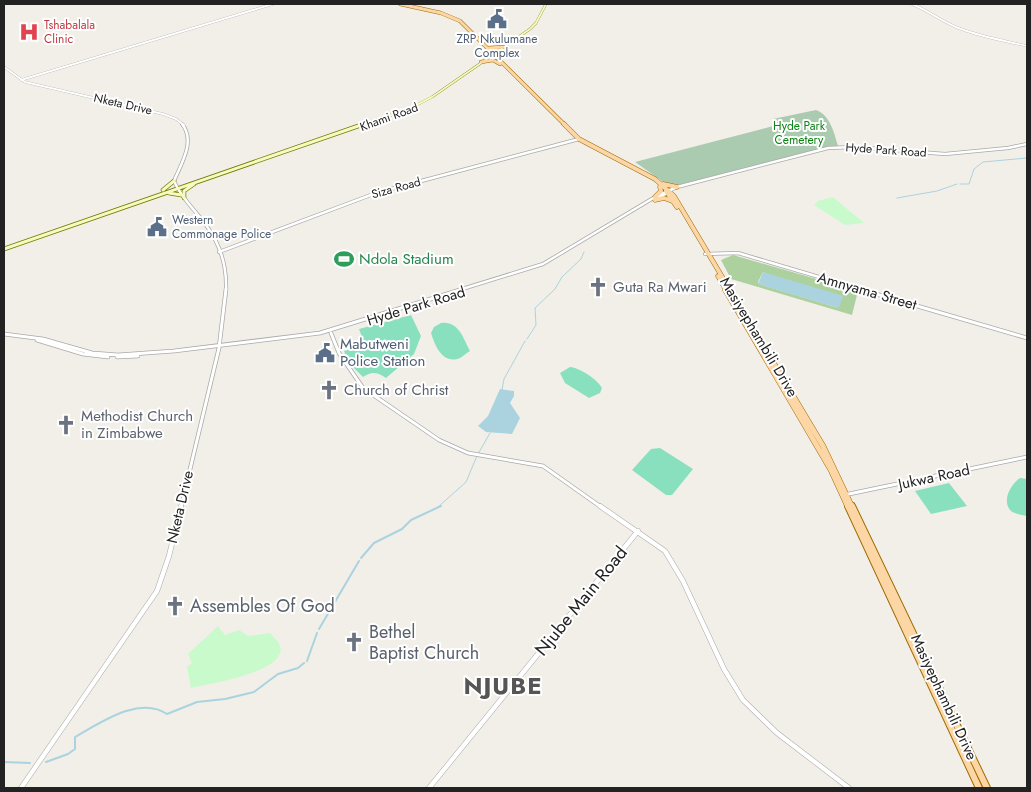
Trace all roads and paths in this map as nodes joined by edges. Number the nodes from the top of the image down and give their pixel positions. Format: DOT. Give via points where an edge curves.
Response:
graph roads {
  1 [pos="273,4"];
  2 [pos="396,4"];
  3 [pos="400,4"];
  4 [pos="546,4"];
  5 [pos="912,4"];
  6 [pos="475,29"];
  7 [pos="468,30"];
  8 [pos="462,31"];
  9 [pos="1027,46"];
  10 [pos="503,47"];
  11 [pos="486,48"];
  12 [pos="492,54"];
  13 [pos="498,58"];
  14 [pos="482,62"];
  15 [pos="500,64"];
  16 [pos="4,67"];
  17 [pos="467,72"];
  18 [pos="21,80"];
  19 [pos="578,140"];
  20 [pos="1027,144"];
  21 [pos="174,181"];
  22 [pos="196,183"];
  23 [pos="660,185"];
  24 [pos="177,188"];
  25 [pos="677,188"];
  26 [pos="669,192"];
  27 [pos="167,193"];
  28 [pos="183,196"];
  29 [pos="655,198"];
  30 [pos="145,199"];
  31 [pos="676,204"];
  32 [pos="4,250"];
  33 [pos="219,252"];
  34 [pos="708,252"];
  35 [pos="331,333"];
  36 [pos="4,335"];
  37 [pos="1027,338"];
  38 [pos="219,347"];
  39 [pos="1027,457"];
  40 [pos="848,494"];
  41 [pos="841,495"];
  42 [pos="638,530"];
  43 [pos="21,788"];
  44 [pos="429,788"];
  45 [pos="849,788"];
  46 [pos="979,788"];
  47 [pos="988,788"];
  1 -- 18 [label="street"];
  2 -- 7 [label="main road, Masiyephambili Drive" via="450,17"];
  3 -- 7 [label="main road, Masiyephambili Drive" via="446,14 460,21"];
  4 -- 10 [label="main road" via="534,26"];
  5 -- 9 [label="street" via="963,30"];
  6 -- 7 [label="main road"];
  7 -- 8 [label="main road"];
  7 -- 11 [label="main road, Masiyephambili Drive"];
  10 -- 11 [label="main road"];
  10 -- 12 [label="main road"];
  10 -- 13 [label="main road" via="497,52"];
  11 -- 12 [label="main road, Masiyephambili Drive"];
  11 -- 14 [label="main road"];
  12 -- 13 [label="main road, Masiyephambili Drive"];
  12 -- 14 [label="main road"];
  12 -- 15 [label="main road, Masiyephambili Drive"];
  13 -- 19 [label="main road, Masiyephambili Drive"];
  14 -- 15 [label="main road" via="491,60"];
  14 -- 17 [label="main road"];
  15 -- 19 [label="main road, Masiyephambili Drive"];
  16 -- 18 [label="street, Nketa Drive"];
  17 -- 22 [label="main road, Khami Road" via="434,98 411,110"];
  17 -- 24 [label="main road, Khami Road" via="409,109"];
  18 -- 21 [label="street, Nketa Drive" via="181,121 189,136"];
  19 -- 23 [label="main road, Masiyephambili Drive"];
  19 -- 33 [label="street, Siza Road" via="376,193"];
  20 -- 25 [label="street, Hyde Park Road" via="946,154 828,148"];
  21 -- 24 [label="street, Nketa Drive"];
  21 -- 30 [label="main road"];
  22 -- 24 [label="main road, Khami Road"];
  22 -- 28 [label="main road" via="184,191"];
  23 -- 25 [label="main road"];
  23 -- 26 [label="main road, Masiyephambili Drive"];
  23 -- 29 [label="main road" via="661,192"];
  24 -- 27 [label="main road, Khami Road"];
  24 -- 28 [label="street, Nketa Drive"];
  24 -- 30 [label="main road, Khami Road"];
  25 -- 26 [label="main road"];
  25 -- 26 [label="street, Hyde Park Road"];
  26 -- 29 [label="street, Hyde Park Road"];
  26 -- 31 [label="main road, Masiyephambili Drive"];
  26 -- 34 [label="main road, Masiyephambili Drive"];
  27 -- 28 [label="main road"];
  27 -- 32 [label="main road, Khami Road"];
  28 -- 33 [label="street, Nketa Drive" via="210,231"];
  29 -- 31 [label="main road" via="666,198"];
  29 -- 35 [label="street, Hyde Park Road" via="545,265"];
  29 -- 38 [label="street, Hyde Park Road" via="553,259 521,272 320,333"];
  30 -- 32 [label="main road, Khami Road"];
  31 -- 34 [label="main road, Masiyephambili Drive"];
  33 -- 38 [label="street, Nketa Drive" via="227,272 226,314"];
  34 -- 37 [label="street, Amnyama Street" via="746,256"];
  34 -- 40 [label="main road, Masiyephambili Drive" via="824,446"];
  34 -- 41 [label="main road, Masiyephambili Drive" via="818,446"];
  35 -- 38 [label="street, Hyde Park Road"];
  35 -- 42 [label="street" via="339,354 363,388 438,440 468,453 542,466"];
  36 -- 38 [label="street, Hyde Park Road" via="105,357 157,355"];
  38 -- 43 [label="street, Nketa Drive" via="169,556 157,591"];
  39 -- 40 [label="street, Jukwa Road"];
  40 -- 41 [label="street, Jukwa Road"];
  40 -- 47 [label="main road, Masiyephambili Drive"];
  41 -- 46 [label="main road, Masiyephambili Drive"];
  42 -- 44 [label="street, Njube Main Road"];
  42 -- 45 [label="street" via="665,552 683,581 724,669 743,700 777,734"];
}
